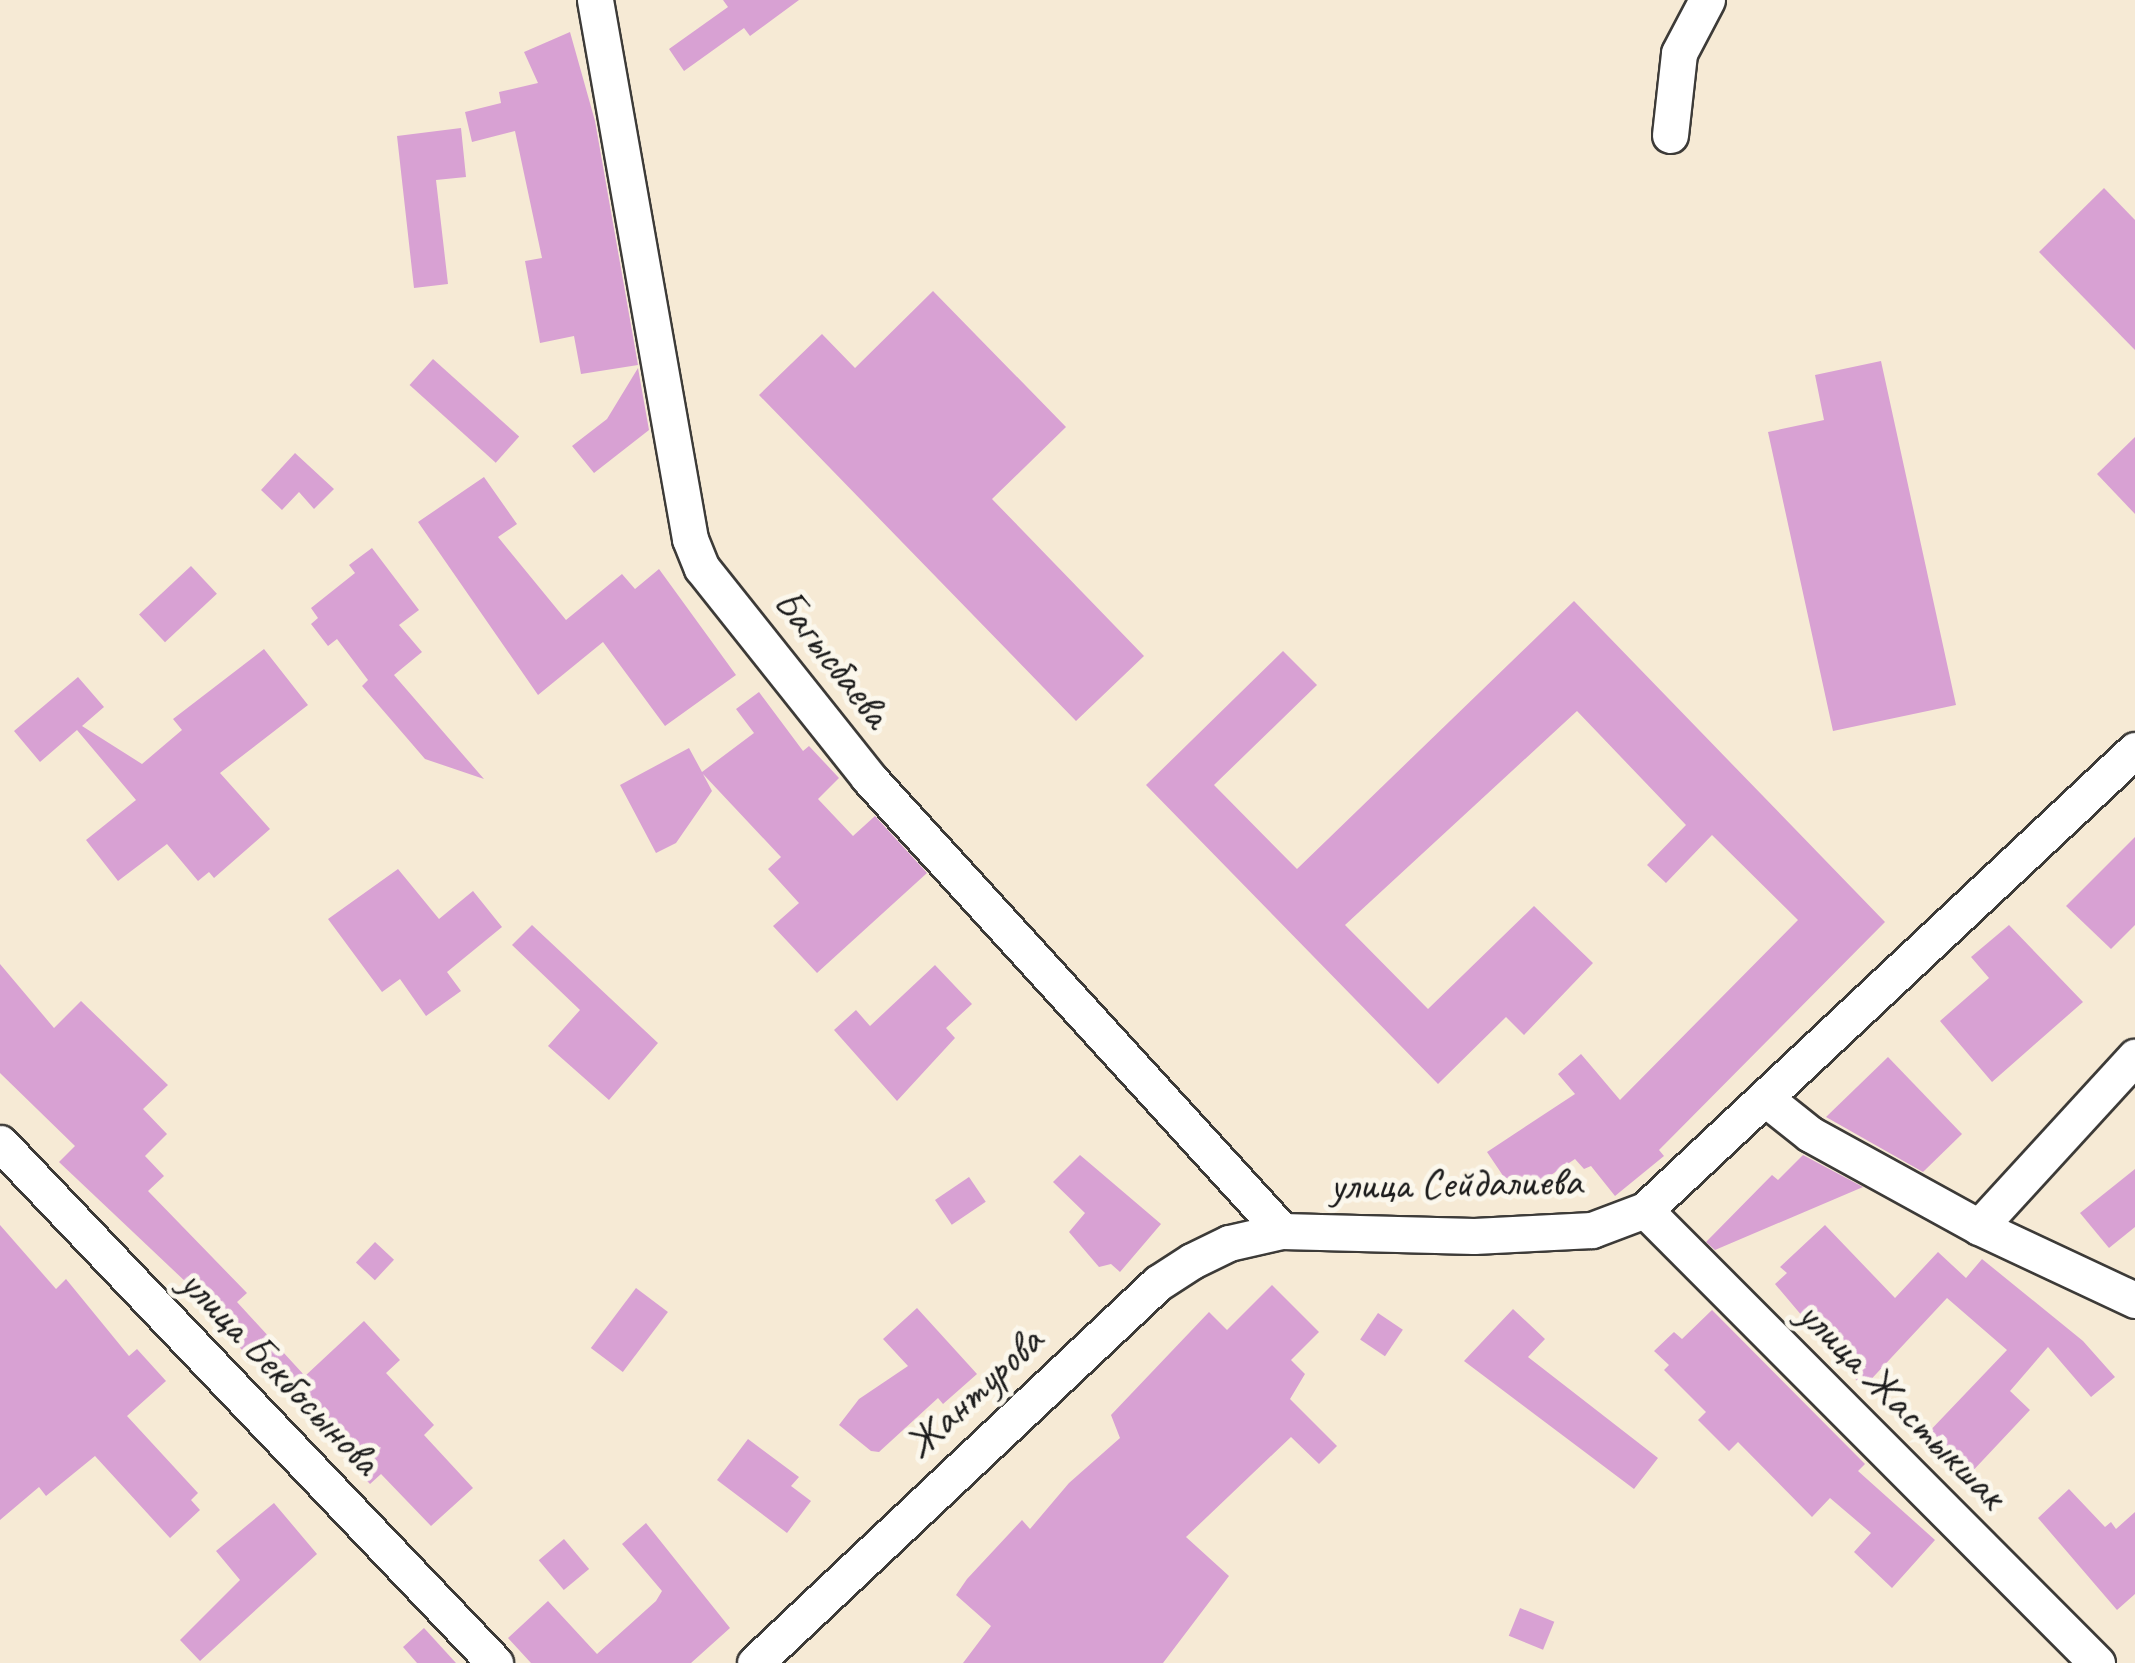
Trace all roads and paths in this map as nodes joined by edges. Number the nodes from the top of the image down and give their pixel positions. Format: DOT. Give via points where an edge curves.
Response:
graph roads {
  1 [pos="596,0"];
  2 [pos="1707,0"];
  3 [pos="1670,135"];
  4 [pos="2135,750"];
  5 [pos="2135,1057"];
  6 [pos="1766,1099"];
  7 [pos="0,1143"];
  8 [pos="1646,1210"];
  9 [pos="1978,1228"];
  10 [pos="1282,1231"];
  11 [pos="2135,1300"];
  12 [pos="495,1663"];
  13 [pos="755,1663"];
  14 [pos="2097,1663"];
  1 -- 10 [label="street, Багысбаева" via="690,539 702,568 868,778"];
  2 -- 3 [label="street" via="1679,53"];
  4 -- 6 [label="street, улица Сейдалиева"];
  5 -- 9 [label="street"];
  6 -- 8 [label="street, улица Сейдалиева"];
  6 -- 9 [label="street" via="1810,1134"];
  7 -- 12 [label="street, улица Бекбосынова"];
  8 -- 10 [label="street, улица Сейдалиева" via="1572,1231"];
  8 -- 14 [label="street, улица Жастыкшак"];
  9 -- 11 [label="street"];
  10 -- 13 [label="street, Жантурова" via="1230,1243 1158,1282"];
}
